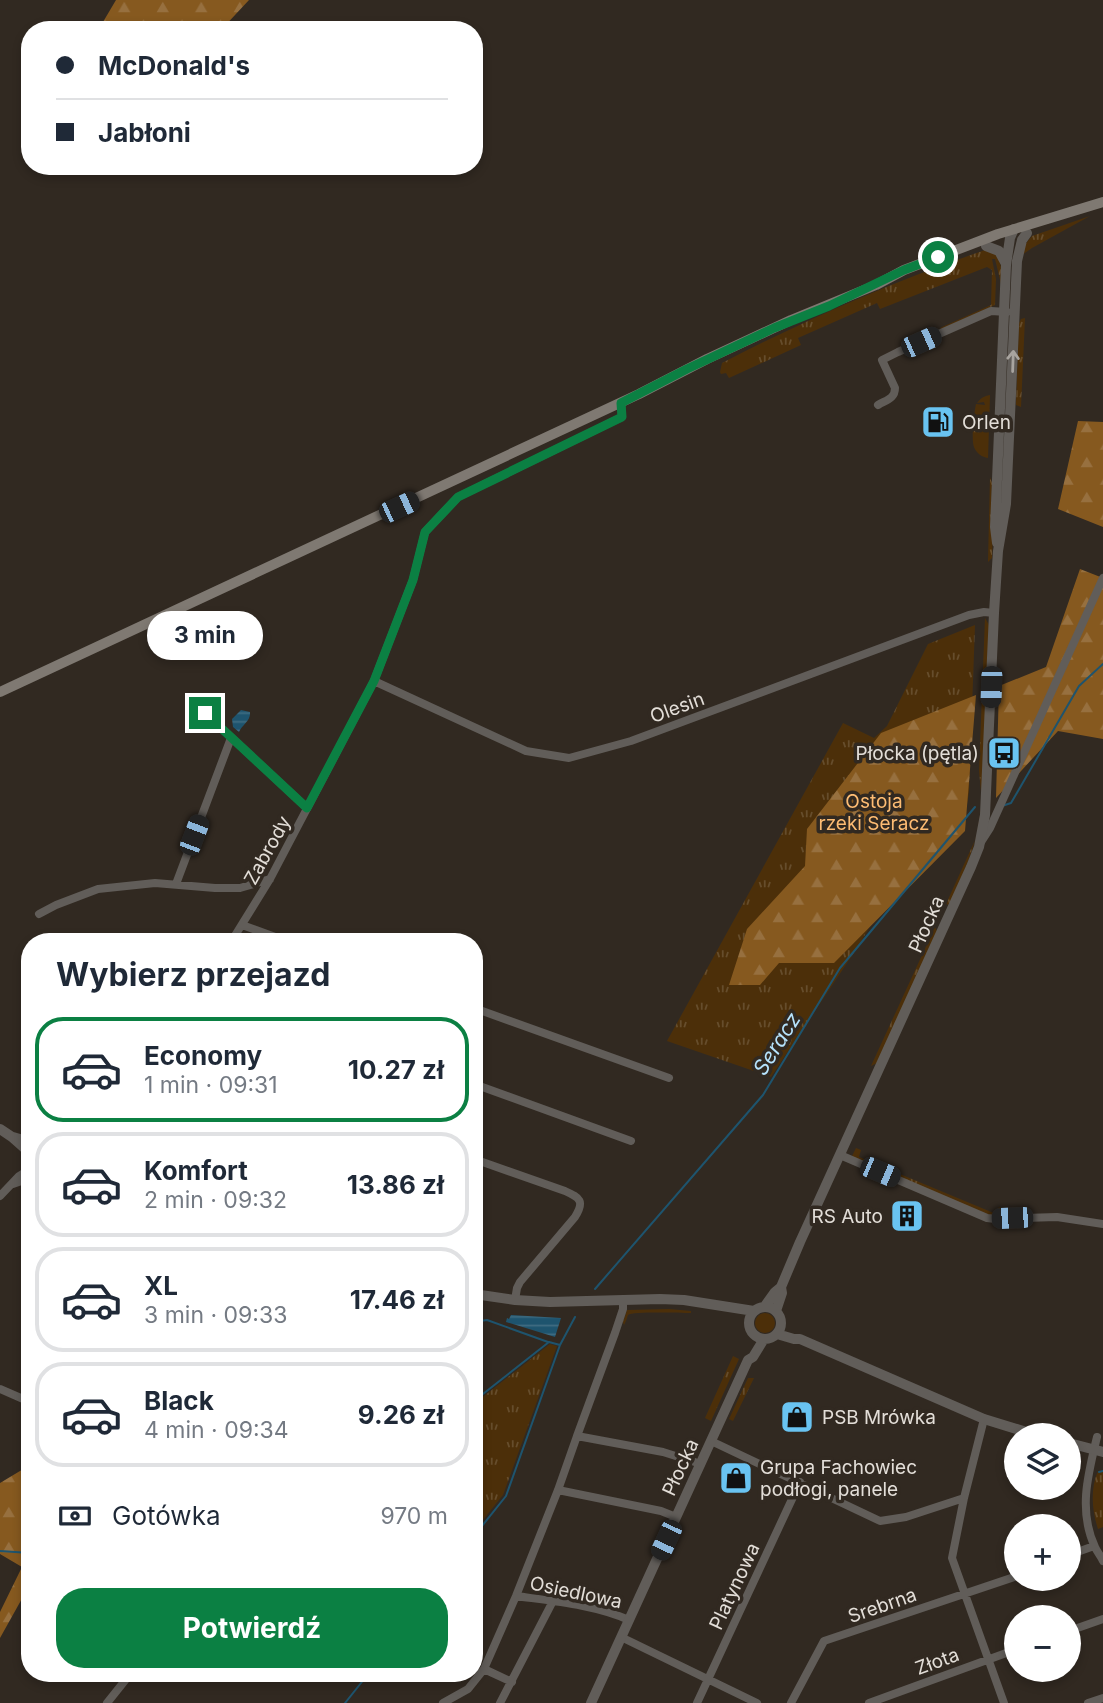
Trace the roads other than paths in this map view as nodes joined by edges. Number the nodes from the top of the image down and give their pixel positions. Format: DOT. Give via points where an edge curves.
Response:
graph roads {
  1 [pos="1103,202"];
  2 [pos="1103,208"];
  3 [pos="1027,233"];
  4 [pos="1013,235"];
  5 [pos="986,246"];
  6 [pos="1017,261"];
  7 [pos="1006,265"];
  8 [pos="876,285"];
  9 [pos="1009,312"];
  10 [pos="1006,388"];
  11 [pos="621,403"];
  12 [pos="878,405"];
  13 [pos="1008,461"];
  14 [pos="997,464"];
  15 [pos="998,551"];
  16 [pos="1103,578"];
  17 [pos="994,612"];
  18 [pos="374,681"];
  19 [pos="0,692"];
  20 [pos="205,713"];
  21 [pos="231,737"];
  22 [pos="988,761"];
  23 [pos="1020,761"];
  24 [pos="307,808"];
  25 [pos="979,846"];
  26 [pos="270,879"];
  27 [pos="176,884"];
  28 [pos="39,914"];
  29 [pos="242,925"];
  30 [pos="237,933"];
  31 [pos="264,933"];
  32 [pos="483,1011"];
  33 [pos="669,1078"];
  34 [pos="483,1087"];
  35 [pos="0,1129"];
  36 [pos="12,1136"];
  37 [pos="21,1139"];
  38 [pos="631,1141"];
  39 [pos="21,1144"];
  40 [pos="839,1156"];
  41 [pos="483,1162"];
  42 [pos="21,1175"];
  43 [pos="21,1181"];
  44 [pos="13,1184"];
  45 [pos="0,1196"];
  46 [pos="1103,1224"];
  47 [pos="781,1287"];
  48 [pos="483,1295"];
  49 [pos="515,1300"];
  50 [pos="623,1300"];
  51 [pos="765,1306"];
  52 [pos="724,1307"];
  53 [pos="754,1311"];
  54 [pos="776,1311"];
  55 [pos="748,1322"];
  56 [pos="779,1329"];
  57 [pos="752,1334"];
  58 [pos="764,1339"];
  59 [pos="748,1360"];
  60 [pos="0,1389"];
  61 [pos="21,1398"];
  62 [pos="984,1419"];
  63 [pos="1004,1425"];
  64 [pos="577,1436"];
  65 [pos="1097,1437"];
  66 [pos="712,1441"];
  67 [pos="1098,1450"];
  68 [pos="701,1464"];
  69 [pos="800,1482"];
  70 [pos="558,1490"];
  71 [pos="964,1499"];
  72 [pos="677,1517"];
  73 [pos="1094,1546"];
  74 [pos="1081,1551"];
  75 [pos="1103,1561"];
  76 [pos="1004,1580"];
  77 [pos="964,1594"];
  78 [pos="516,1596"];
  79 [pos="553,1601"];
  80 [pos="1103,1619"];
  81 [pos="629,1620"];
  82 [pos="1081,1627"];
  83 [pos="621,1637"];
  84 [pos="1004,1653"];
  85 [pos="988,1659"];
  86 [pos="484,1669"];
  87 [pos="708,1680"];
  88 [pos="124,1682"];
  89 [pos="474,1682"];
  90 [pos="512,1682"];
  91 [pos="1103,1698"];
  92 [pos="107,1703"];
  93 [pos="443,1703"];
  94 [pos="500,1703"];
  95 [pos="591,1703"];
  96 [pos="698,1703"];
  97 [pos="757,1703"];
  98 [pos="791,1703"];
  99 [pos="869,1703"];
  100 [pos="1004,1703"];
  101 [pos="1088,1703"];
  1 -- 4 [label="main road"];
  2 -- 3 [label="main road"];
  3 -- 4 [label="main road"];
  3 -- 6 [label="street, Płocka"];
  4 -- 5 [label="main road"];
  4 -- 6 [label="street, Płocka"];
  4 -- 7 [label="street, Płocka"];
  4 -- 8 [label="main road" via="938,257"];
  5 -- 7 [label="street" via="999,251"];
  5 -- 8 [label="main road"];
  6 -- 9 [label="street, Płocka"];
  7 -- 9 [label="street, Płocka"];
  8 -- 11 [label="main road" via="710,366"];
  9 -- 10 [label="street, Płocka"];
  9 -- 12 [label="street" via="990,311 883,360 895,393"];
  10 -- 13 [label="street, Płocka"];
  10 -- 14 [label="street, Płocka"];
  11 -- 18 [label="street, Zabrody" via="622,417 458,497 425,532 413,580"];
  11 -- 19 [label="main road"];
  13 -- 14 [label="street"];
  13 -- 15 [label="street, Płocka"];
  14 -- 15 [label="street, Płocka"];
  15 -- 17 [label="street, Płocka"];
  16 -- 23 [label="street"];
  17 -- 18 [label="street, Olesin" via="969,615 631,741 569,758 526,751"];
  17 -- 22 [label="street, Płocka"];
  18 -- 24 [label="street, Zabrody"];
  20 -- 21 [label="street"];
  21 -- 24 [label="street"];
  21 -- 27 [label="street"];
  22 -- 23 [label="street"];
  22 -- 25 [label="street, Płocka"];
  23 -- 25 [label="street"];
  24 -- 26 [label="street, Zabrody"];
  25 -- 40 [label="street, Płocka"];
  26 -- 27 [label="street" via="240,888"];
  26 -- 29 [label="street, Zabrody"];
  27 -- 28 [label="street" via="98,889"];
  29 -- 30 [label="street, Zabrody"];
  29 -- 31 [label="street"];
  32 -- 33 [label="street"];
  34 -- 38 [label="street"];
  35 -- 36 [label="street"];
  36 -- 37 [label="street"];
  36 -- 39 [label="street"];
  40 -- 46 [label="street" via="987,1217 1057,1217"];
  40 -- 47 [label="street, Płocka"];
  41 -- 49 [label="street" via="565,1191 581,1202 575,1217 520,1282"];
  42 -- 44 [label="street"];
  43 -- 44 [label="street"];
  44 -- 45 [label="street"];
  47 -- 51 [label="street, Płocka"];
  47 -- 54 [label="street, Płocka"];
  48 -- 49 [label="street"];
  49 -- 50 [label="street"];
  50 -- 52 [label="street" via="684,1300"];
  50 -- 64 [label="street"];
  51 -- 53 [label="street"];
  51 -- 54 [label="street"];
  52 -- 53 [label="street"];
  52 -- 55 [label="street"];
  53 -- 55 [label="street"];
  54 -- 56 [label="street"];
  55 -- 57 [label="street"];
  56 -- 58 [label="street"];
  56 -- 62 [label="street"];
  57 -- 58 [label="street"];
  57 -- 59 [label="street, Płocka"];
  58 -- 59 [label="street, Płocka"];
  59 -- 66 [label="street, Płocka"];
  60 -- 61 [label="street"];
  62 -- 63 [label="street"];
  62 -- 71 [label="street"];
  64 -- 68 [label="street"];
  64 -- 70 [label="street"];
  65 -- 67 [label="street"];
  66 -- 68 [label="street, Płocka"];
  66 -- 69 [label="street"];
  67 -- 73 [label="street" via="1085,1498"];
  68 -- 72 [label="street, Płocka"];
  69 -- 71 [label="street" via="880,1521"];
  69 -- 87 [label="street, Platynowa"];
  70 -- 72 [label="street"];
  70 -- 78 [label="street"];
  71 -- 77 [label="street" via="952,1558"];
  72 -- 81 [label="street, Płocka"];
  73 -- 74 [label="street"];
  73 -- 75 [label="street"];
  76 -- 77 [label="street, Srebrna"];
  77 -- 85 [label="street"];
  77 -- 98 [label="street, Srebrna" via="824,1641"];
  78 -- 79 [label="street, Osiedlowa"];
  78 -- 86 [label="street"];
  79 -- 81 [label="street, Osiedlowa"];
  79 -- 90 [label="street"];
  80 -- 82 [label="street"];
  81 -- 83 [label="street, Płocka"];
  83 -- 87 [label="street"];
  83 -- 95 [label="street, Płocka"];
  84 -- 85 [label="street, Złota"];
  85 -- 99 [label="street, Złota"];
  85 -- 100 [label="street"];
  86 -- 90 [label="street"];
  87 -- 96 [label="street, Platynowa"];
  87 -- 97 [label="street"];
  88 -- 92 [label="street"];
  89 -- 93 [label="street"];
  90 -- 94 [label="street"];
  91 -- 101 [label="street"];
}
